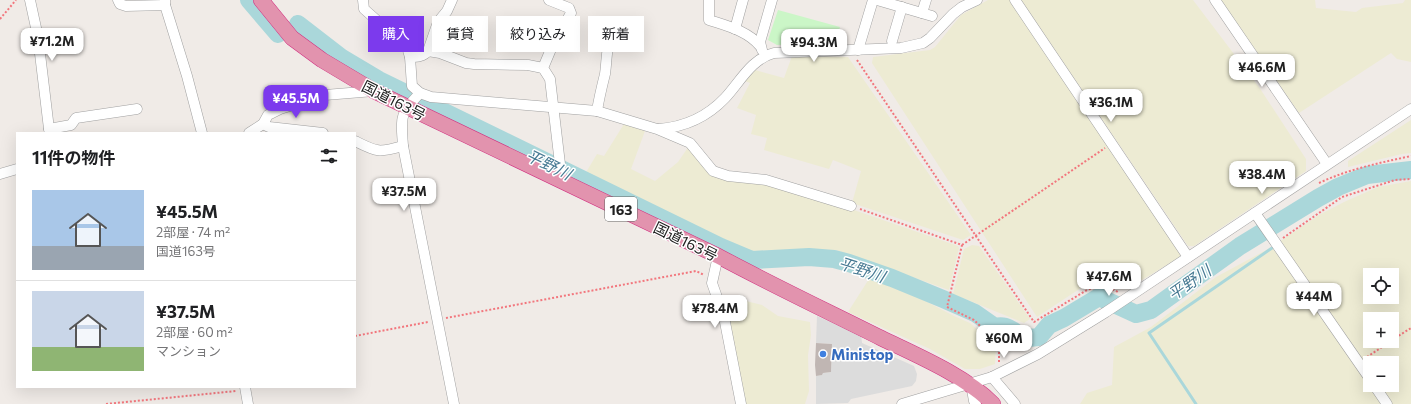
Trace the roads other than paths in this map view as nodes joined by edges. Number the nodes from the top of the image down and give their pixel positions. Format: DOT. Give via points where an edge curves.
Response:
graph roads {
  1 [pos="30,0"];
  2 [pos="118,0"];
  3 [pos="261,0"];
  4 [pos="363,0"];
  5 [pos="452,0"];
  6 [pos="550,0"];
  7 [pos="709,0"];
  8 [pos="743,0"];
  9 [pos="772,0"];
  10 [pos="873,0"];
  11 [pos="877,0"];
  12 [pos="926,0"];
  13 [pos="977,0"];
  14 [pos="1014,0"];
  15 [pos="1215,0"];
  16 [pos="165,3"];
  17 [pos="901,5"];
  18 [pos="922,13"];
  19 [pos="932,16"];
  20 [pos="735,29"];
  21 [pos="892,41"];
  22 [pos="760,46"];
  23 [pos="854,50"];
  24 [pos="428,51"];
  25 [pos="608,52"];
  26 [pos="765,56"];
  27 [pos="410,57"];
  28 [pos="543,68"];
  29 [pos="374,91"];
  30 [pos="420,93"];
  31 [pos="407,107"];
  32 [pos="554,107"];
  33 [pos="137,108"];
  34 [pos="1411,109"];
  35 [pos="597,111"];
  36 [pos="263,124"];
  37 [pos="657,129"];
  38 [pos="50,131"];
  39 [pos="202,132"];
  40 [pos="251,132"];
  41 [pos="314,132"];
  42 [pos="356,141"];
  43 [pos="403,146"];
  44 [pos="1327,164"];
  45 [pos="16,169"];
  46 [pos="0,174"];
  47 [pos="562,178"];
  48 [pos="851,206"];
  49 [pos="1258,217"];
  50 [pos="718,256"];
  51 [pos="1188,257"];
  52 [pos="1363,368"];
  53 [pos="996,376"];
  54 [pos="971,384"];
  55 [pos="245,388"];
  56 [pos="1379,392"];
  57 [pos="248,404"];
  58 [pos="454,404"];
  59 [pos="741,404"];
  60 [pos="902,404"];
  61 [pos="976,404"];
  62 [pos="993,404"];
  63 [pos="1015,404"];
  64 [pos="1387,404"];
  1 -- 38 [label="street" via="38,37"];
  2 -- 16 [label="street" via="126,6"];
  3 -- 29 [label="highway, 国道163号 / 163" via="292,38 322,60"];
  4 -- 27 [label="street" via="364,9 407,47"];
  5 -- 24 [label="street" via="438,22"];
  6 -- 28 [label="street" via="569,8 571,13"];
  7 -- 20 [label="street" via="709,20"];
  8 -- 20 [label="street"];
  9 -- 22 [label="street"];
  10 -- 23 [label="street"];
  11 -- 17 [label="street"];
  12 -- 18 [label="street"];
  13 -- 23 [label="street" via="953,14 923,42 901,48"];
  14 -- 51 [label="street"];
  15 -- 44 [label="street"];
  16 -- 39 [label="street"];
  17 -- 18 [label="street"];
  17 -- 21 [label="street"];
  18 -- 19 [label="street"];
  20 -- 22 [label="street"];
  22 -- 26 [label="street"];
  23 -- 26 [label="street" via="774,53"];
  24 -- 27 [label="street" via="418,57"];
  24 -- 28 [label="street" via="466,63 528,65"];
  25 -- 35 [label="street"];
  26 -- 37 [label="street" via="757,60 724,99 695,121 675,128"];
  27 -- 30 [label="street" via="412,86"];
  28 -- 32 [label="street" via="550,79"];
  29 -- 31 [label="highway, 国道163号 / 163"];
  29 -- 36 [label="street" via="316,97 273,112"];
  30 -- 31 [label="street"];
  30 -- 32 [label="street" via="431,97"];
  31 -- 43 [label="street" via="401,121"];
  31 -- 47 [label="highway, 国道163号 / 163"];
  32 -- 35 [label="street"];
  32 -- 47 [label="street"];
  33 -- 38 [label="street" via="76,118 71,125"];
  34 -- 44 [label="street"];
  35 -- 37 [label="street"];
  36 -- 40 [label="street"];
  36 -- 41 [label="street"];
  37 -- 48 [label="street" via="690,143 713,171 728,176 766,180"];
  42 -- 43 [label="street" via="378,152"];
  43 -- 58 [label="street"];
  44 -- 49 [label="street"];
  45 -- 46 [label="street"];
  47 -- 50 [label="highway, 国道163号 / 163"];
  49 -- 51 [label="street"];
  49 -- 52 [label="street"];
  50 -- 54 [label="highway, 国道163号 / 163"];
  50 -- 59 [label="street" via="712,283 724,317"];
  51 -- 53 [label="street" via="1106,312 1038,354"];
  53 -- 54 [label="street"];
  53 -- 63 [label="street"];
  54 -- 60 [label="street"];
  54 -- 61 [label="street"];
  54 -- 62 [label="highway, 国道163号 / 163"];
  55 -- 57 [label="street"];
  56 -- 64 [label="street"];
}
